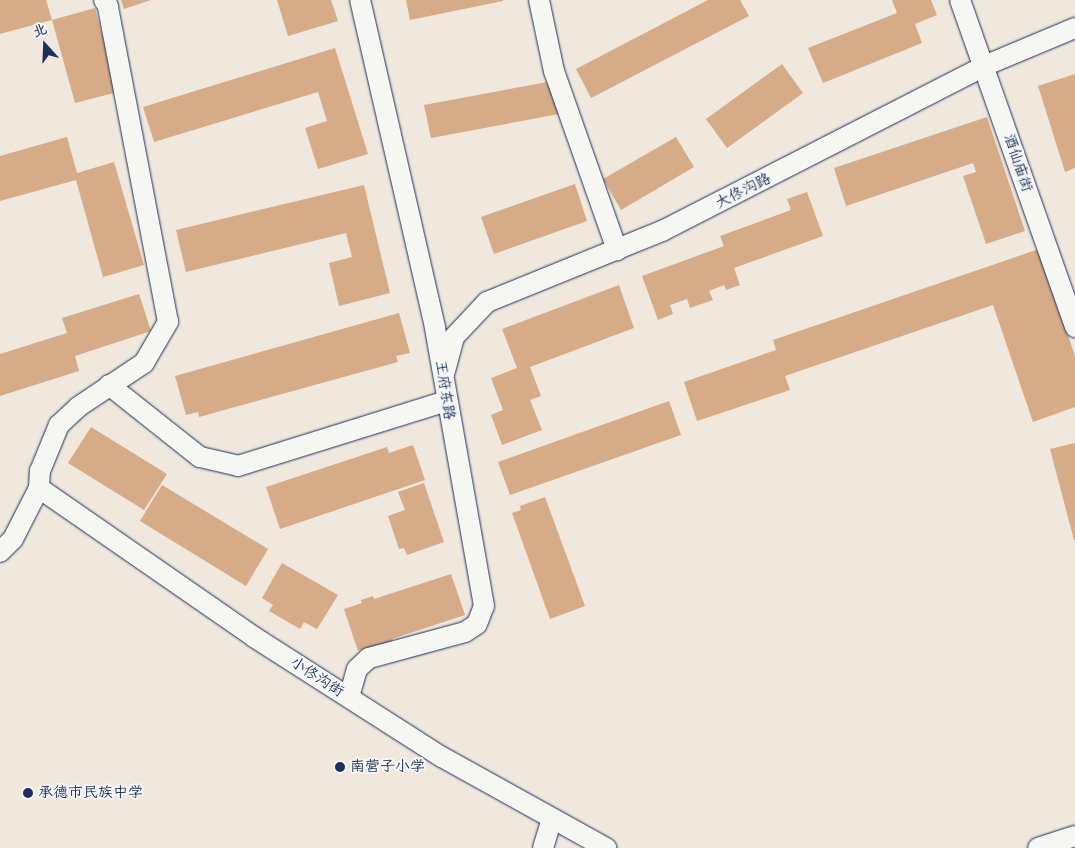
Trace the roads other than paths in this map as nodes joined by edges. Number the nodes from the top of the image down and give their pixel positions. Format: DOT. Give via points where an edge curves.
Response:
graph roads {
  1 [pos="104,0"];
  2 [pos="360,0"];
  3 [pos="539,0"];
  4 [pos="960,0"];
  5 [pos="1075,28"];
  6 [pos="984,66"];
  7 [pos="616,250"];
  8 [pos="1075,327"];
  9 [pos="444,378"];
  10 [pos="109,385"];
  11 [pos="447,402"];
  12 [pos="39,488"];
  13 [pos="0,552"];
  14 [pos="349,697"];
  15 [pos="552,819"];
  16 [pos="1075,836"];
  17 [pos="543,848"];
  18 [pos="606,848"];
  19 [pos="1038,848"];
  1 -- 10 [label="street" via="108,6 168,322 144,363"];
  2 -- 9 [label="street, 王府东路"];
  3 -- 7 [label="street" via="554,71"];
  4 -- 6 [label="street, 酒仙庙街"];
  5 -- 6 [label="street, 大佟沟路"];
  6 -- 7 [label="street, 大佟沟路" via="732,198"];
  6 -- 8 [label="street, 酒仙庙街"];
  7 -- 9 [label="street, 大佟沟路" via="487,302 454,337"];
  9 -- 11 [label="street, 王府东路"];
  10 -- 11 [label="street" via="200,457 238,466"];
  10 -- 12 [label="street" via="59,424 40,471"];
  11 -- 14 [label="street, 王府东路" via="484,606 477,624 465,632 369,658 357,669"];
  12 -- 13 [label="street" via="13,539"];
  12 -- 14 [label="street, 小佟沟街" via="254,637"];
  14 -- 15 [label="street, 小佟沟街" via="442,756"];
  15 -- 17 [label="street"];
  15 -- 18 [label="street, 小佟沟街"];
  16 -- 19 [label="street"];
}
